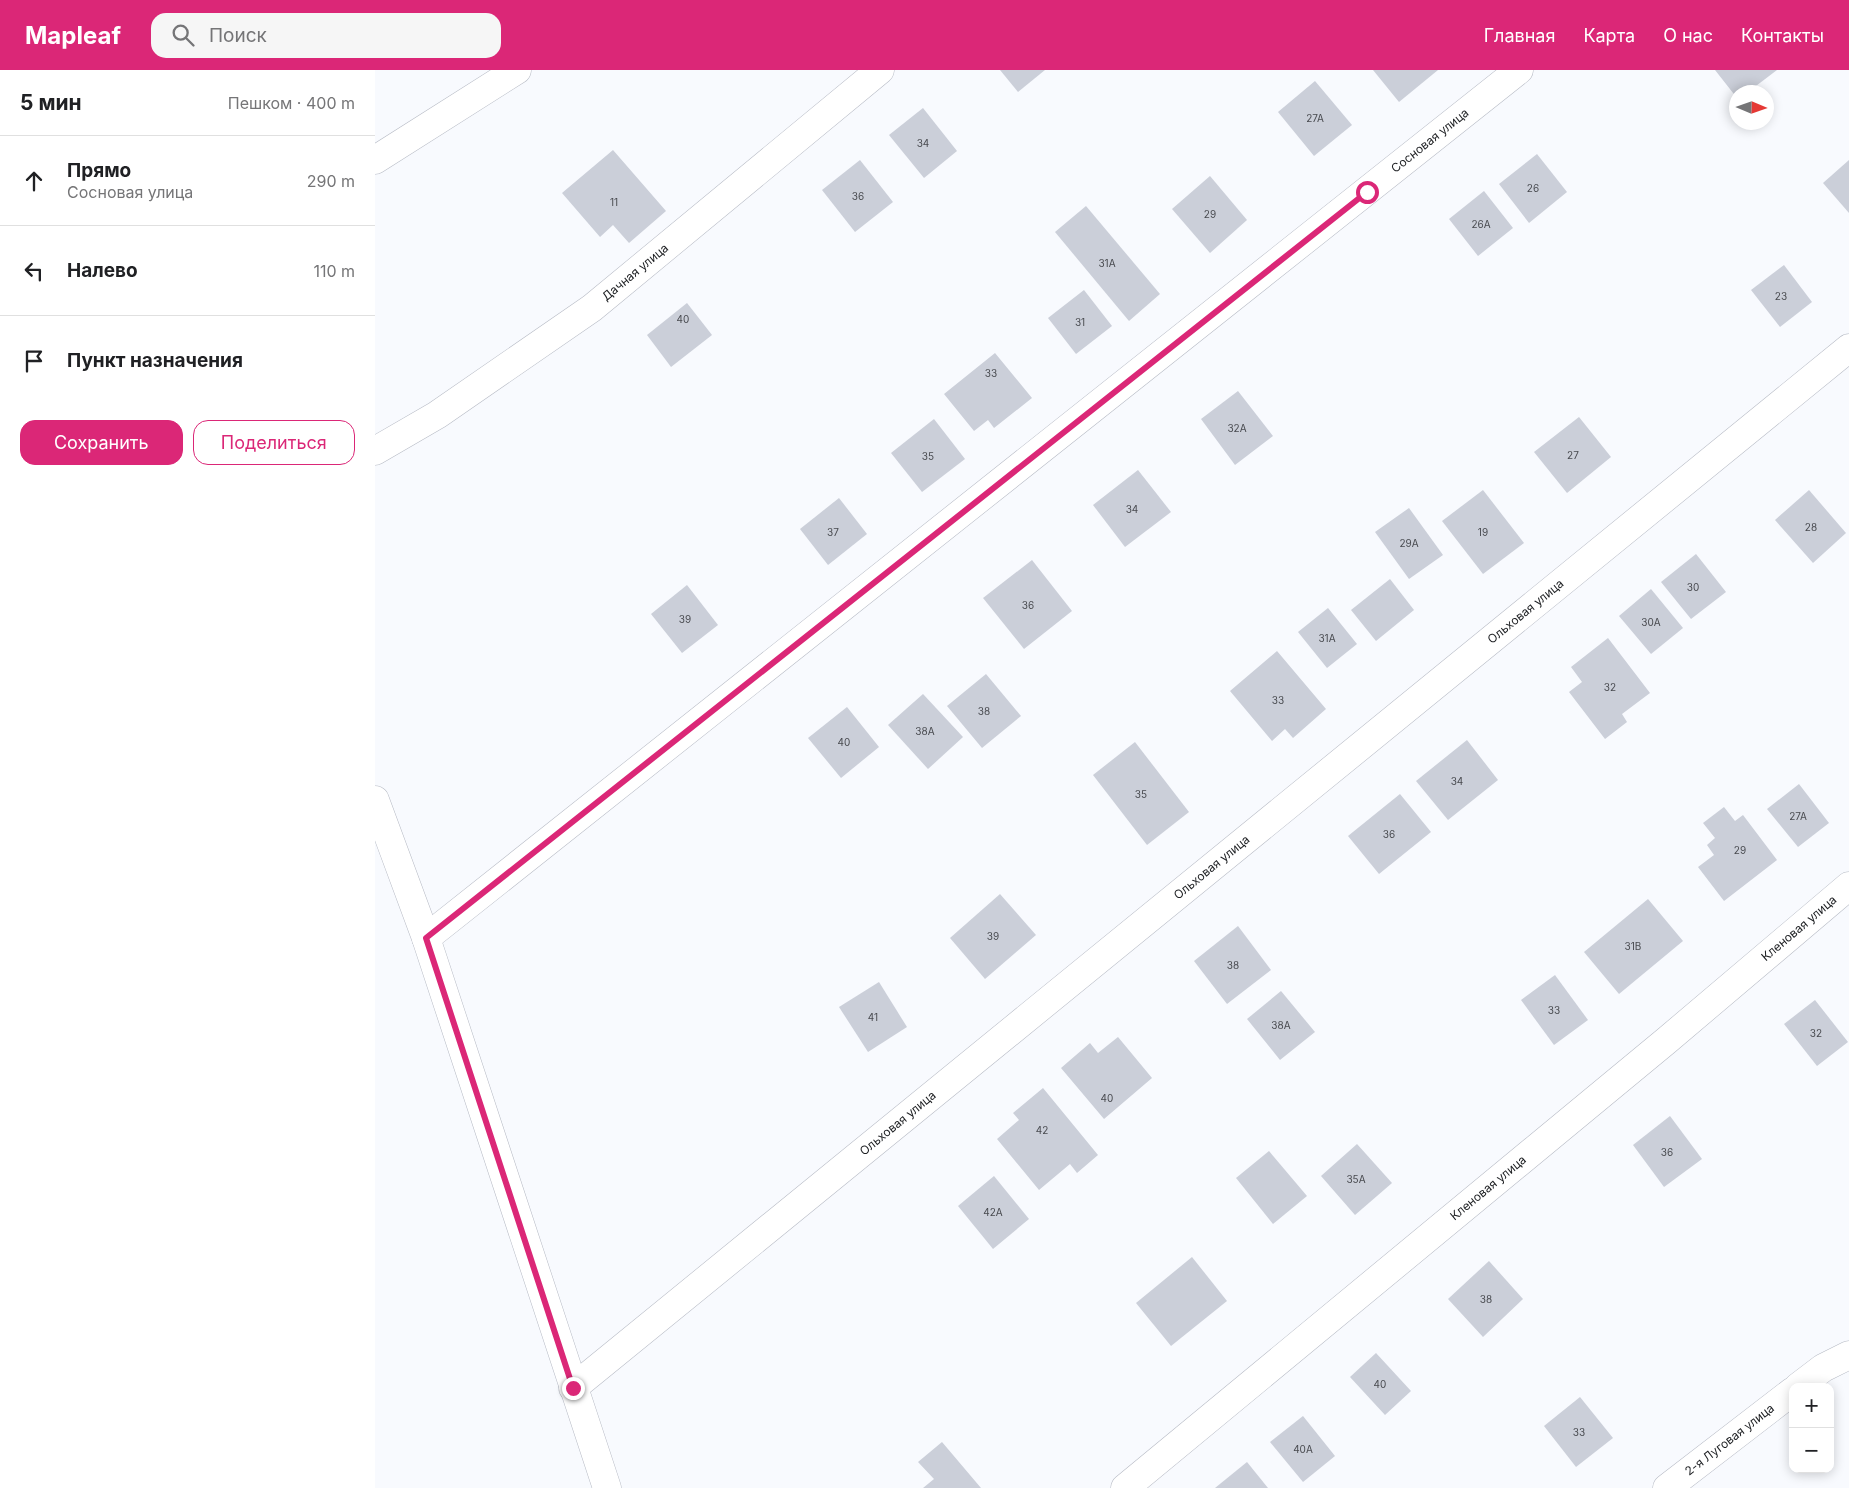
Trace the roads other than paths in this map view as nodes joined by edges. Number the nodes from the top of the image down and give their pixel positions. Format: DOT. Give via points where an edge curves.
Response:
graph roads {
  1 [pos="517,70"];
  2 [pos="879,70"];
  3 [pos="1519,70"];
  4 [pos="375,160"];
  5 [pos="1849,348"];
  6 [pos="375,451"];
  7 [pos="375,800"];
  8 [pos="1849,886"];
  9 [pos="426,938"];
  10 [pos="1849,1355"];
  11 [pos="1804,1383"];
  12 [pos="573,1388"];
  13 [pos="1789,1394"];
  14 [pos="607,1488"];
  15 [pos="1125,1488"];
  16 [pos="1667,1488"];
  1 -- 4 [label="street"];
  2 -- 6 [label="street, Дачная улица" via="592,308 437,415"];
  3 -- 9 [label="street, Сосновая улица"];
  5 -- 12 [label="street, Ольховая улица"];
  7 -- 9 [label="street"];
  8 -- 15 [label="street, Кленовая улица" via="1659,1048"];
  9 -- 12 [label="street"];
  10 -- 11 [label="street" via="1823,1368"];
  12 -- 14 [label="street"];
  13 -- 16 [label="street, 2-я Луговая улица"];
}
